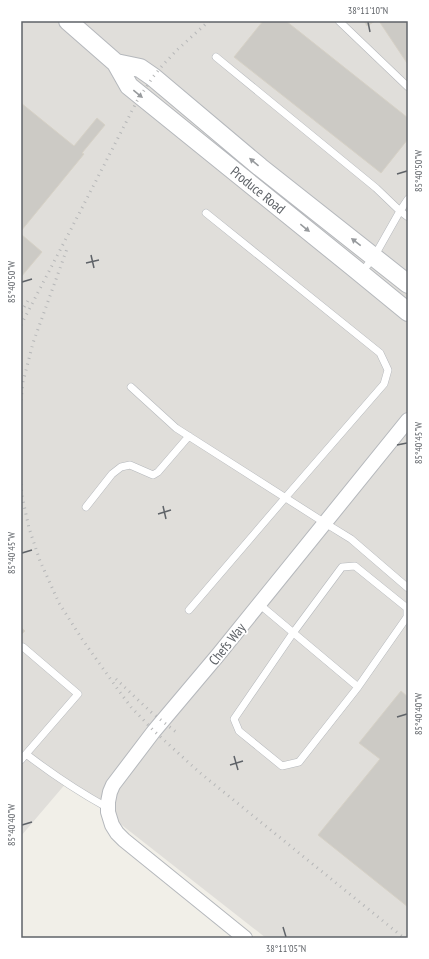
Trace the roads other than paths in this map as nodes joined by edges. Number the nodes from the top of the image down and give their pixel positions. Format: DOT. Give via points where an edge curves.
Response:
graph roads {
  1 [pos="68,21"];
  2 [pos="339,21"];
  3 [pos="216,57"];
  4 [pos="116,63"];
  5 [pos="408,87"];
  6 [pos="408,199"];
  7 [pos="400,211"];
  8 [pos="206,213"];
  9 [pos="408,217"];
  10 [pos="374,257"];
  11 [pos="361,273"];
  12 [pos="408,284"];
  13 [pos="408,312"];
  14 [pos="131,387"];
  15 [pos="408,420"];
  16 [pos="190,436"];
  17 [pos="285,498"];
  18 [pos="86,507"];
  19 [pos="324,523"];
  20 [pos="408,588"];
  21 [pos="259,604"];
  22 [pos="189,610"];
  23 [pos="293,633"];
  24 [pos="22,647"];
  25 [pos="358,687"];
  26 [pos="26,754"];
  27 [pos="21,760"];
  28 [pos="108,808"];
  29 [pos="246,938"];
  1 -- 4 [label="street, Produce Road"];
  2 -- 5 [label="lane"];
  3 -- 7 [label="lane" via="376,188"];
  10 -- 4 [label="street, Produce Road, one-way" via="260,167 153,77 140,68"];
  4 -- 11 [label="street, Produce Road, one-way" via="129,86"];
  6 -- 7 [label="lane"];
  7 -- 9 [label="lane"];
  7 -- 10 [label="lane"];
  8 -- 17 [label="lane" via="380,353 388,370 384,384"];
  10 -- 11 [label="lane"];
  10 -- 12 [label="street, Produce Road"];
  11 -- 13 [label="street, Produce Road"];
  14 -- 16 [label="lane" via="176,428"];
  15 -- 19 [label="street, Chefs Way"];
  16 -- 17 [label="lane"];
  16 -- 18 [label="lane" via="153,475 130,465 121,467 112,474"];
  17 -- 19 [label="lane"];
  17 -- 22 [label="lane"];
  19 -- 20 [label="lane" via="352,539"];
  19 -- 21 [label="street, Chefs Way"];
  21 -- 23 [label="lane"];
  21 -- 28 [label="street, Chefs Way" via="113,785"];
  23 -- 25 [label="lane"];
  23 -- 25 [label="lane" via="342,566 355,566 407,608 407,617"];
  23 -- 25 [label="lane" via="234,719 239,731 282,766 299,762"];
  24 -- 26 [label="lane" via="78,694"];
  26 -- 27 [label="lane"];
  26 -- 28 [label="lane" via="54,775"];
  28 -- 29 [label="street, Chefs Way" via="112,825 124,840"];
}
